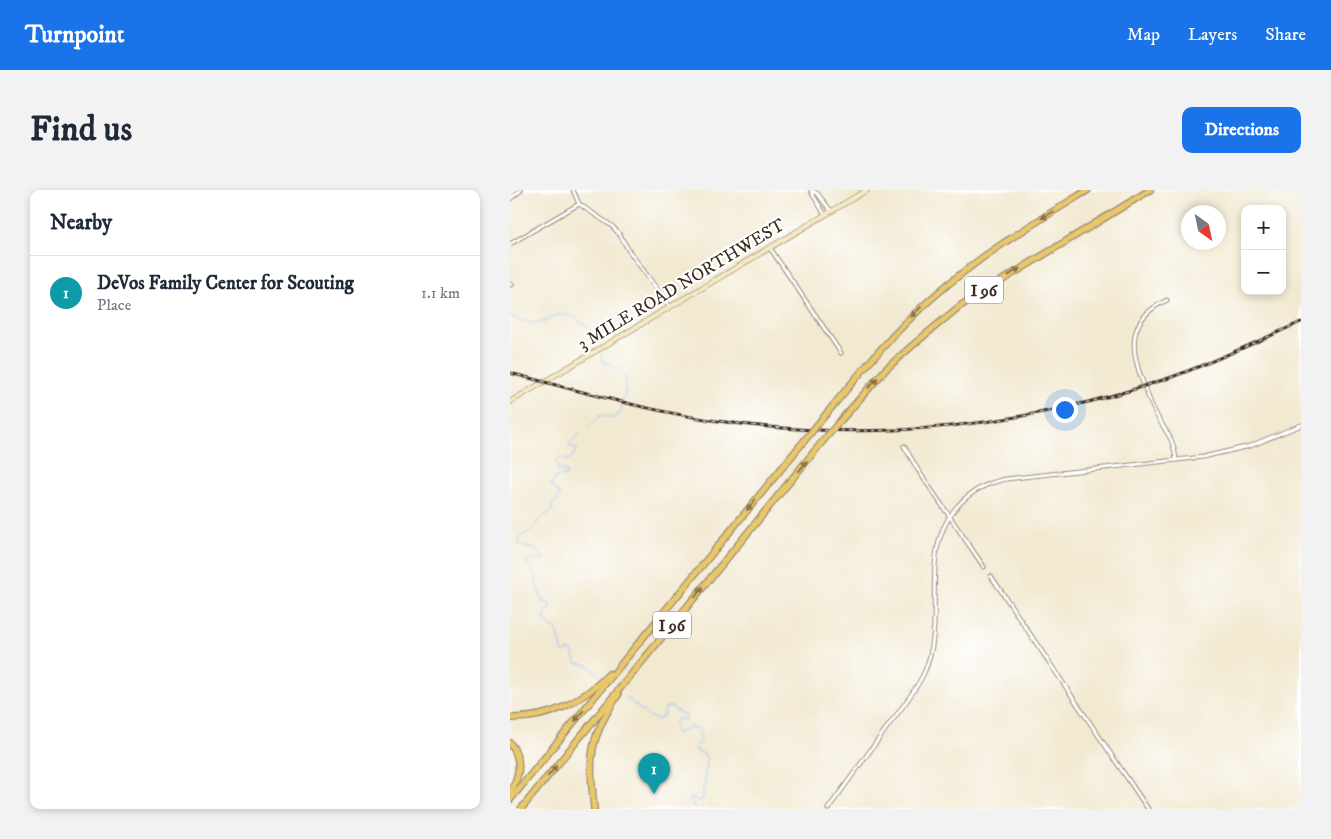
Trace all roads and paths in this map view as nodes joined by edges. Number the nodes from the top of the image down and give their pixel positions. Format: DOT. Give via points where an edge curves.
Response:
graph roads {
  1 [pos="521,190"];
  2 [pos="573,190"];
  3 [pos="866,190"];
  4 [pos="1088,190"];
  5 [pos="1150,190"];
  6 [pos="812,191"];
  7 [pos="510,199"];
  8 [pos="580,204"];
  9 [pos="831,211"];
  10 [pos="825,215"];
  11 [pos="510,244"];
  12 [pos="770,248"];
  13 [pos="1167,300"];
  14 [pos="670,307"];
  15 [pos="841,353"];
  16 [pos="510,402"];
  17 [pos="1301,425"];
  18 [pos="904,446"];
  19 [pos="1176,460"];
  20 [pos="950,515"];
  21 [pos="984,567"];
  22 [pos="991,576"];
  23 [pos="643,637"];
  24 [pos="640,664"];
  25 [pos="510,718"];
  26 [pos="510,743"];
  27 [pos="510,792"];
  28 [pos="510,800"];
  29 [pos="521,809"];
  30 [pos="594,809"];
  31 [pos="828,809"];
  32 [pos="1148,809"];
  1 -- 7 [label="street"];
  2 -- 8 [label="street"];
  3 -- 9 [label="main road, 3 MILE ROAD NORTHWEST"];
  4 -- 23 [label="highway, I 96, one-way, bridge" via="985,255 932,298 877,353"];
  24 -- 5 [label="highway, I 96, one-way, bridge" via="886,369 960,306"];
  6 -- 9 [label="street"];
  6 -- 10 [label="street"];
  8 -- 11 [label="street"];
  8 -- 14 [label="street" via="620,235"];
  9 -- 10 [label="main road, 3 MILE ROAD NORTHWEST"];
  10 -- 12 [label="main road, 3 MILE ROAD NORTHWEST"];
  12 -- 14 [label="main road, 3 MILE ROAD NORTHWEST"];
  12 -- 15 [label="street"];
  13 -- 19 [label="street" via="1140,322 1133,350 1152,406 1172,440"];
  14 -- 16 [label="main road, 3 MILE ROAD NORTHWEST"];
  17 -- 19 [label="street" via="1242,448"];
  18 -- 20 [label="street"];
  19 -- 20 [label="street" via="1002,480 974,492"];
  20 -- 21 [label="street"];
  20 -- 31 [label="street" via="936,550 934,631 927,666 913,693"];
  22 -- 32 [label="street"];
  23 -- 25 [label="highway" via="597,686 574,703 545,714"];
  23 -- 28 [label="highway, I 96, one-way"];
  29 -- 24 [label="highway, I 96, one-way"];
  24 -- 30 [label="highway" via="608,710 596,735 591,764"];
  26 -- 27 [label="highway" via="517,754 519,766"];
}
